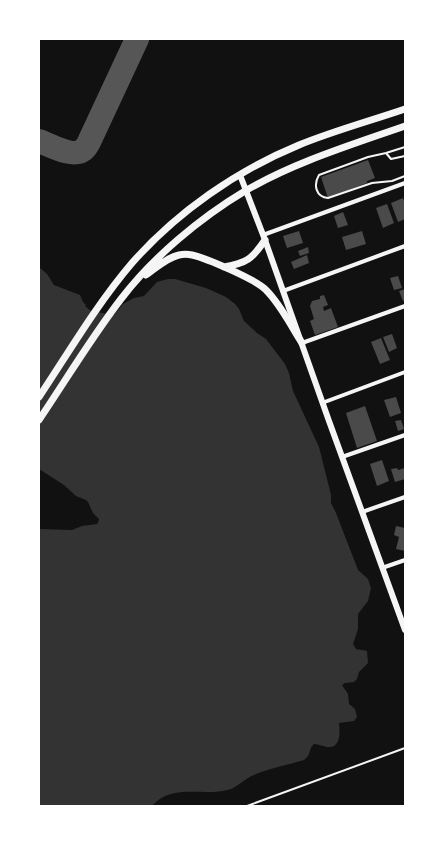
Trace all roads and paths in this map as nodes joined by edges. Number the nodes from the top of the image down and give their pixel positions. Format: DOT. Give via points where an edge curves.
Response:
graph roads {
  1 [pos="405,109"];
  2 [pos="405,128"];
  3 [pos="405,147"];
  4 [pos="386,153"];
  5 [pos="405,156"];
  6 [pos="240,175"];
  7 [pos="405,176"];
  8 [pos="405,183"];
  9 [pos="246,191"];
  10 [pos="264,238"];
  11 [pos="405,246"];
  12 [pos="224,267"];
  13 [pos="133,285"];
  14 [pos="283,290"];
  15 [pos="405,306"];
  16 [pos="302,343"];
  17 [pos="405,372"];
  18 [pos="39,397"];
  19 [pos="322,402"];
  20 [pos="39,420"];
  21 [pos="405,434"];
  22 [pos="342,457"];
  23 [pos="405,497"];
  24 [pos="362,512"];
  25 [pos="405,560"];
  26 [pos="382,568"];
  27 [pos="404,626"];
  28 [pos="405,748"];
  29 [pos="247,806"];
  1 -- 6 [label="highway" via="300,145"];
  2 -- 9 [label="highway" via="309,160"];
  3 -- 4 [label="lane"];
  4 -- 5 [label="lane" via="391,159"];
  4 -- 7 [label="lane" via="319,175 316,191 323,198 328,198 372,183 392,181"];
  6 -- 9 [label="main road"];
  6 -- 18 [label="highway" via="206,197 166,229 133,263 111,290"];
  8 -- 10 [label="street"];
  9 -- 10 [label="main road"];
  9 -- 13 [label="highway" via="188,231 157,258"];
  10 -- 12 [label="highway" via="255,254 247,261"];
  10 -- 14 [label="main road"];
  11 -- 14 [label="street"];
  12 -- 13 [label="highway" via="195,256 181,255 166,260"];
  12 -- 16 [label="highway" via="267,290"];
  13 -- 20 [label="highway"];
  14 -- 16 [label="main road"];
  15 -- 16 [label="street"];
  16 -- 19 [label="main road"];
  17 -- 19 [label="street"];
  19 -- 22 [label="main road"];
  21 -- 22 [label="street"];
  22 -- 24 [label="main road"];
  23 -- 24 [label="street"];
  24 -- 26 [label="main road"];
  25 -- 26 [label="street"];
  26 -- 27 [label="main road"];
  28 -- 29 [label="lane"];
}
